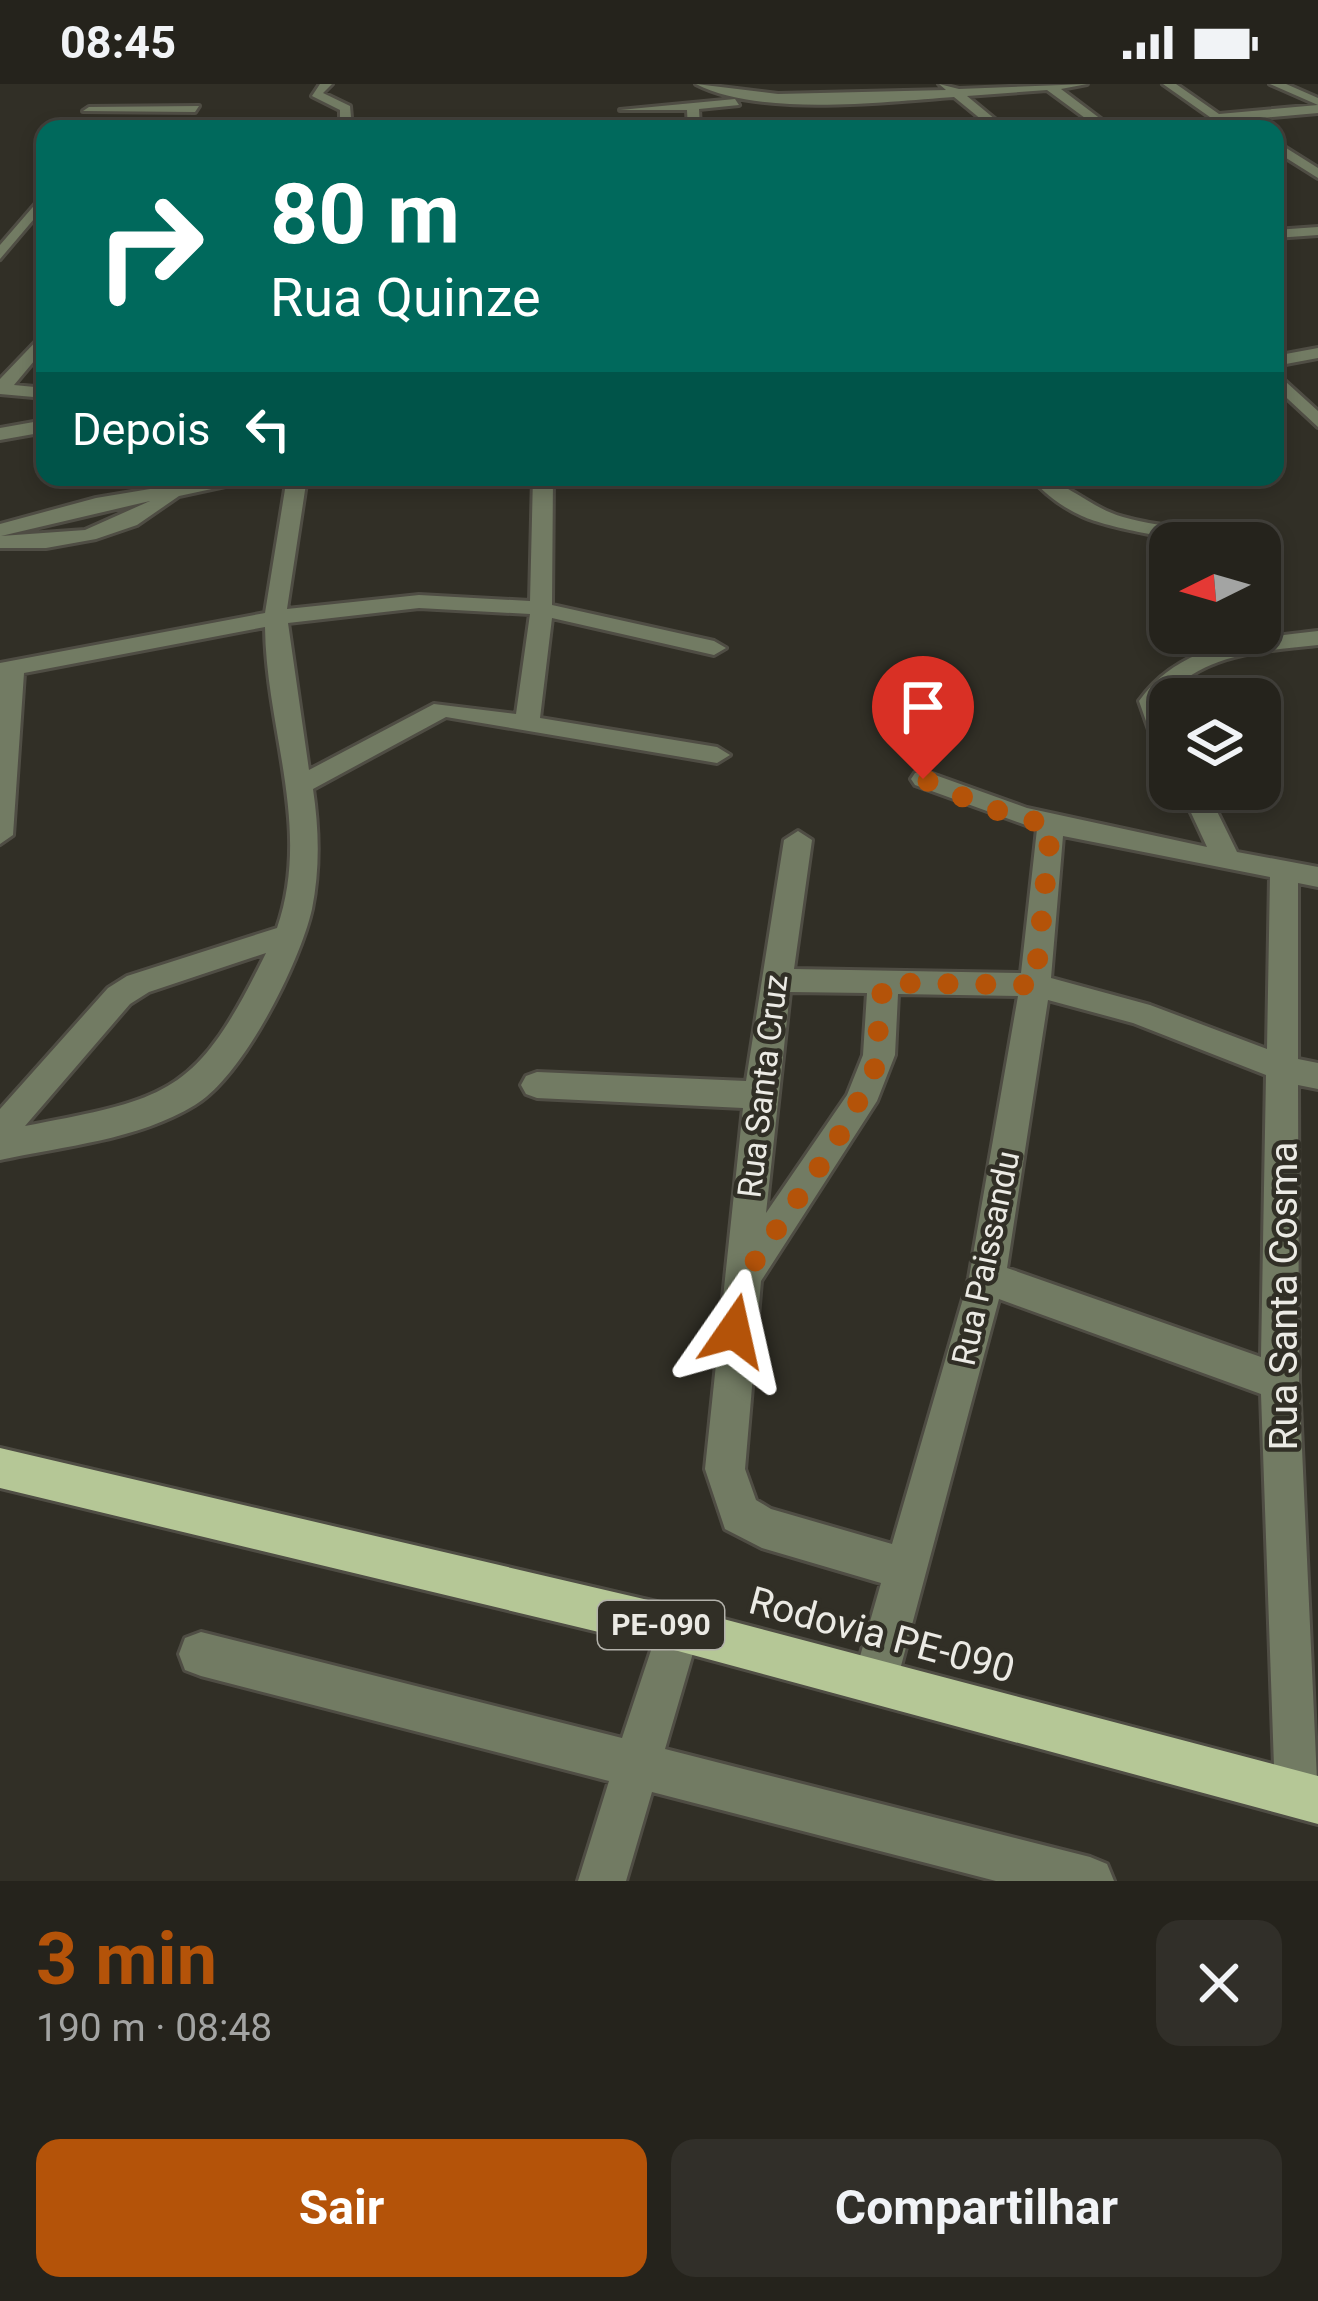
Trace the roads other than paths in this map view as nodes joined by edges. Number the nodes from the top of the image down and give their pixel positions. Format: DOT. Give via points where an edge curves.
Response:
graph roads {
  1 [pos="326,84"];
  2 [pos="702,84"];
  3 [pos="1081,84"];
  4 [pos="1169,84"];
  5 [pos="1276,84"];
  6 [pos="1048,85"];
  7 [pos="829,86"];
  8 [pos="949,87"];
  9 [pos="200,90"];
  10 [pos="811,90"];
  11 [pos="859,94"];
  12 [pos="785,98"];
  13 [pos="693,106"];
  14 [pos="1313,107"];
  15 [pos="195,108"];
  16 [pos="626,110"];
  17 [pos="815,115"];
  18 [pos="85,120"];
  19 [pos="187,120"];
  20 [pos="346,120"];
  21 [pos="694,120"];
  22 [pos="990,120"];
  23 [pos="1096,120"];
  24 [pos="1234,120"];
  25 [pos="1262,120"];
  26 [pos="1318,120"];
  27 [pos="1284,149"];
  28 [pos="1284,151"];
  29 [pos="1316,151"];
  30 [pos="1304,165"];
  31 [pos="1284,166"];
  32 [pos="1318,174"];
  33 [pos="36,218"];
  34 [pos="1318,232"];
  35 [pos="1284,234"];
  36 [pos="0,255"];
  37 [pos="36,348"];
  38 [pos="1318,352"];
  39 [pos="1284,359"];
  40 [pos="1284,386"];
  41 [pos="1,389"];
  42 [pos="36,392"];
  43 [pos="1318,422"];
  44 [pos="36,428"];
  45 [pos="0,434"];
  46 [pos="199,486"];
  47 [pos="296,486"];
  48 [pos="543,486"];
  49 [pos="1050,486"];
  50 [pos="180,489"];
  51 [pos="1149,527"];
  52 [pos="0,530"];
  53 [pos="0,542"];
  54 [pos="541,613"];
  55 [pos="278,616"];
  56 [pos="1318,638"];
  57 [pos="714,648"];
  58 [pos="7,669"];
  59 [pos="1176,678"];
  60 [pos="527,724"];
  61 [pos="717,755"];
  62 [pos="923,779"];
  63 [pos="297,787"];
  64 [pos="1203,810"];
  65 [pos="1051,826"];
  66 [pos="0,836"];
  67 [pos="798,840"];
  68 [pos="1227,859"];
  69 [pos="1301,873"];
  70 [pos="289,934"];
  71 [pos="776,980"];
  72 [pos="883,983"];
  73 [pos="1035,985"];
  74 [pos="1300,1072"];
  75 [pos="537,1085"];
  76 [pos="760,1095"];
  77 [pos="0,1132"];
  78 [pos="0,1146"];
  79 [pos="987,1278"];
  80 [pos="738,1286"];
  81 [pos="1280,1382"];
  82 [pos="0,1468"];
  83 [pos="907,1570"];
  84 [pos="678,1629"];
  85 [pos="201,1654"];
  86 [pos="874,1681"];
  87 [pos="635,1765"];
  88 [pos="1308,1797"];
  89 [pos="602,1881"];
  90 [pos="1090,1881"];
  1 -- 20 [label="street" via="316,94 346,108"];
  2 -- 12 [label="street"];
  3 -- 6 [label="street"];
  4 -- 24 [label="street" via="1213,116"];
  5 -- 14 [label="street"];
  6 -- 8 [label="street"];
  6 -- 23 [label="street"];
  7 -- 10 [label="street"];
  7 -- 11 [label="street"];
  8 -- 11 [label="street"];
  8 -- 22 [label="street"];
  9 -- 15 [label="street"];
  10 -- 11 [label="street"];
  10 -- 12 [label="street"];
  10 -- 17 [label="street"];
  12 -- 13 [label="street"];
  13 -- 16 [label="street"];
  13 -- 21 [label="street"];
  14 -- 25 [label="street"];
  14 -- 26 [label="street"];
  15 -- 18 [label="street" via="89,107"];
  15 -- 19 [label="street"];
  27 -- 29 [label="street"];
  28 -- 30 [label="street"];
  30 -- 31 [label="street"];
  30 -- 32 [label="street"];
  33 -- 36 [label="street"];
  34 -- 35 [label="street"];
  37 -- 41 [label="street"];
  38 -- 39 [label="street"];
  40 -- 43 [label="street"];
  41 -- 42 [label="street"];
  44 -- 45 [label="street"];
  46 -- 50 [label="street"];
  47 -- 55 [label="street"];
  48 -- 54 [label="street"];
  49 -- 51 [label="street" via="1076,508"];
  50 -- 52 [label="street"];
  50 -- 53 [label="street" via="99,535"];
  54 -- 55 [label="street" via="482,602"];
  54 -- 57 [label="street"];
  54 -- 60 [label="street"];
  55 -- 58 [label="street"];
  55 -- 63 [label="street"];
  56 -- 59 [label="street" via="1225,651"];
  58 -- 66 [label="street"];
  60 -- 61 [label="street"];
  60 -- 63 [label="street" via="434,711"];
  62 -- 65 [label="street"];
  63 -- 70 [label="street" via="304,850"];
  64 -- 68 [label="street"];
  65 -- 68 [label="street"];
  65 -- 73 [label="street, Rua Paissandu"];
  67 -- 71 [label="street, Rua Santa Cruz"];
  68 -- 69 [label="street"];
  69 -- 74 [label="street, Rua Santa Cosma"];
  70 -- 77 [label="street" via="119,996"];
  70 -- 78 [label="street" via="214,1070 184,1095"];
  71 -- 72 [label="street"];
  71 -- 76 [label="street, Rua Santa Cruz"];
  72 -- 73 [label="street"];
  72 -- 80 [label="street" via="880,1055 861,1101"];
  73 -- 74 [label="street"];
  73 -- 79 [label="street, Rua Paissandu"];
  74 -- 81 [label="street, Rua Santa Cosma"];
  75 -- 76 [label="street"];
  76 -- 80 [label="street, Rua Santa Cruz"];
  79 -- 81 [label="street"];
  79 -- 83 [label="street, Rua Paissandu"];
  80 -- 83 [label="street, Rua Santa Cruz" via="724,1469 740,1514"];
  81 -- 88 [label="street, Rua Santa Cosma"];
  82 -- 84 [label="main road, Rodovia PE-090 / PE-090"];
  83 -- 86 [label="street, Rua Paissandu"];
  84 -- 86 [label="main road, Rodovia PE-090 / PE-090"];
  84 -- 87 [label="street"];
  85 -- 87 [label="street"];
  86 -- 88 [label="main road, Rodovia PE-090 / PE-090"];
  87 -- 89 [label="street"];
  87 -- 90 [label="street"];
}
